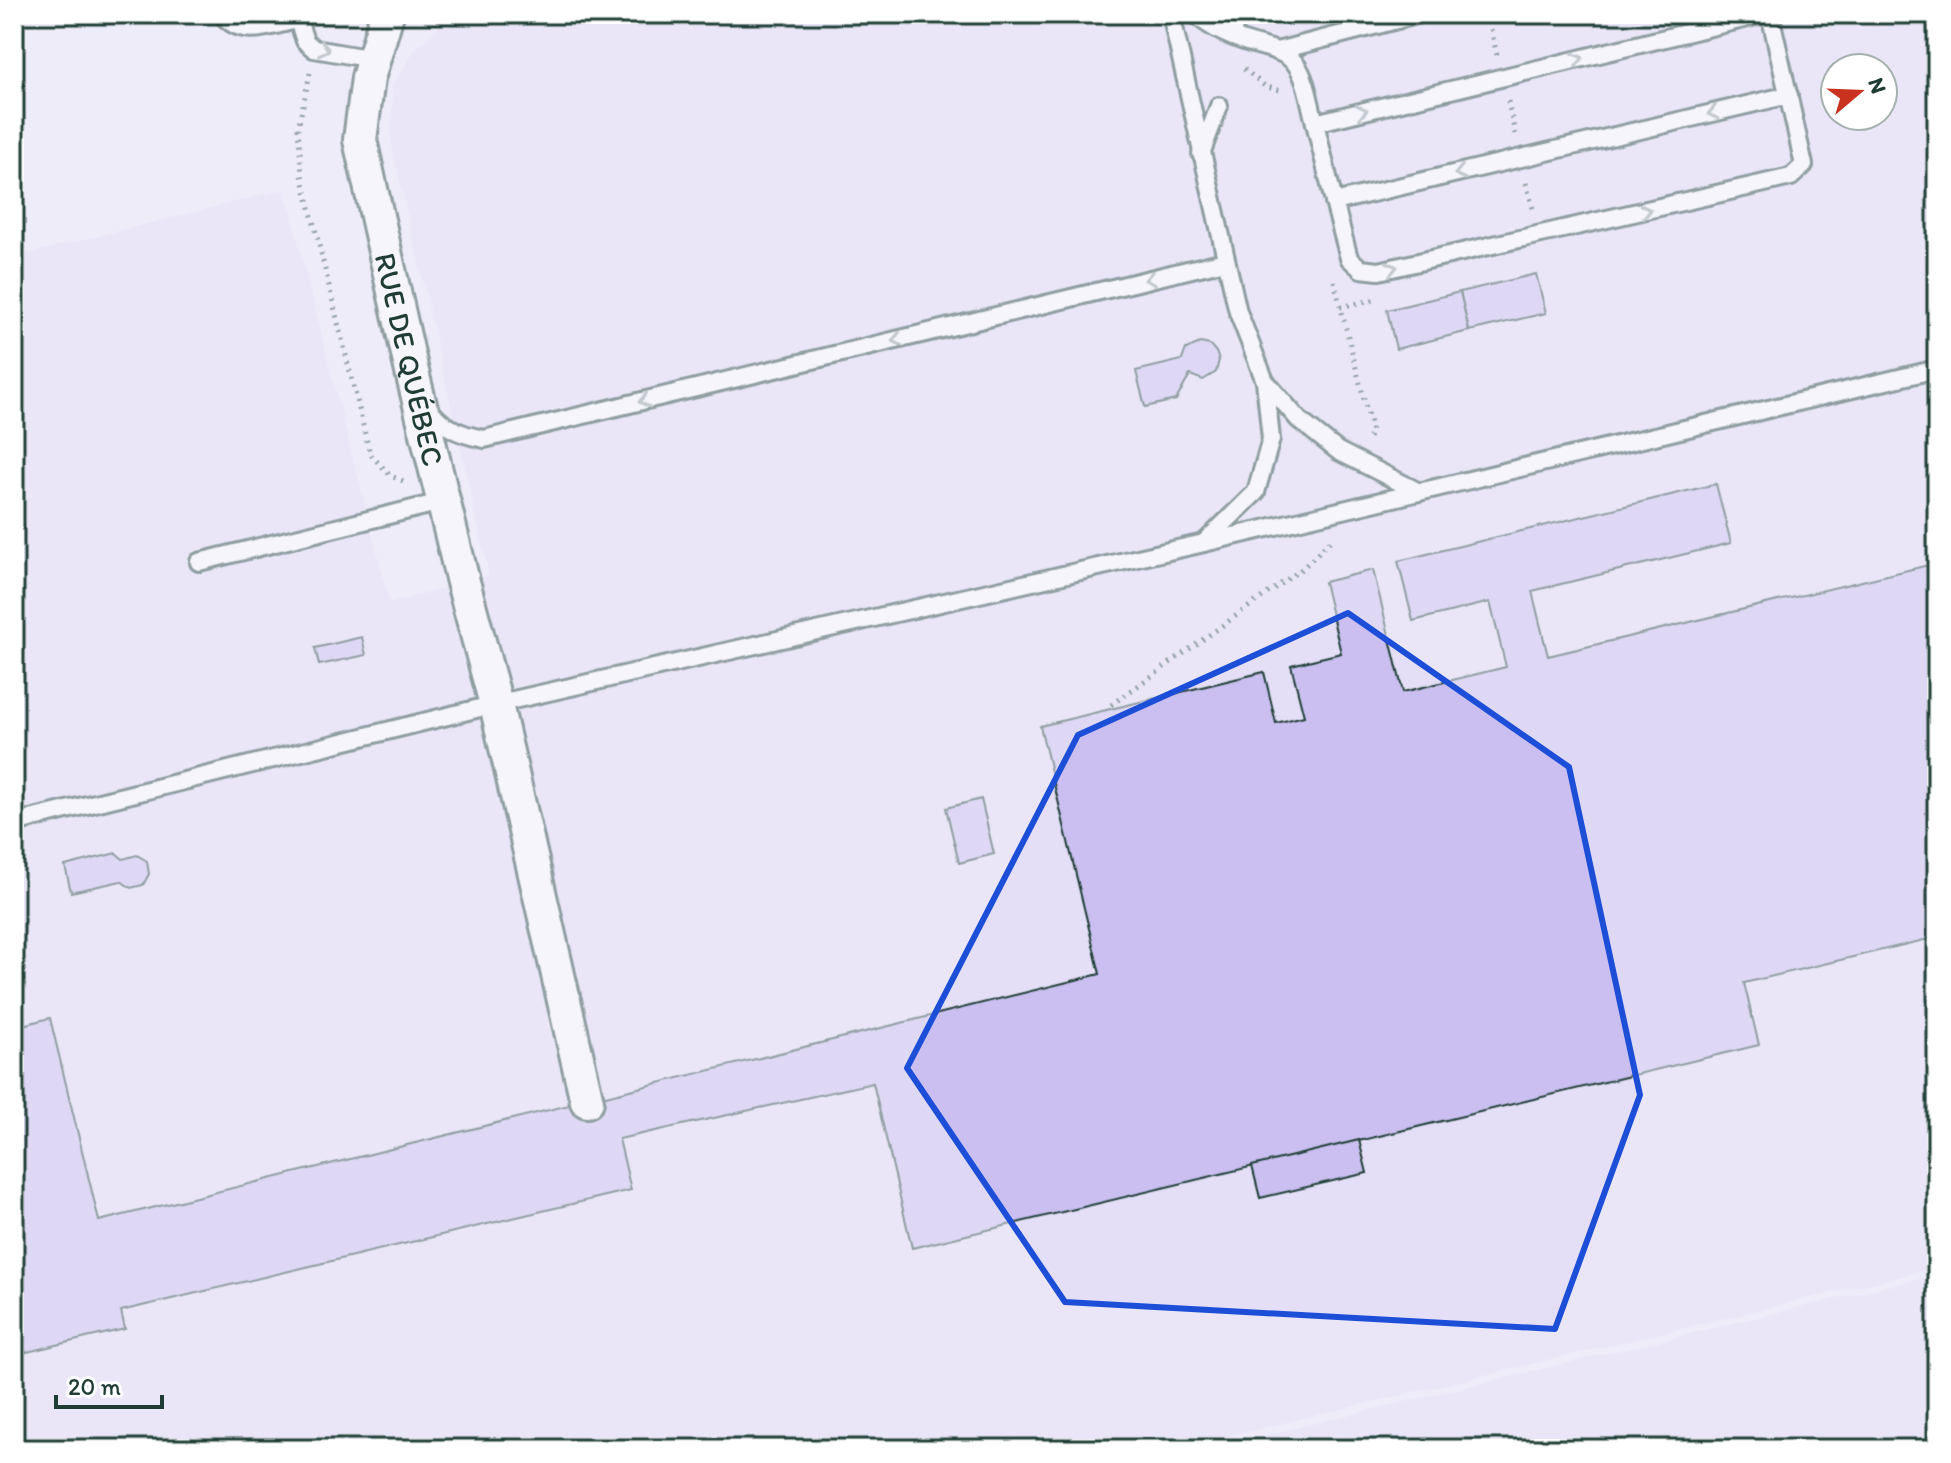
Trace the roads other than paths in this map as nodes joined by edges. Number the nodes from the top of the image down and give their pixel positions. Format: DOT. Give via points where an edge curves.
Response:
graph roads {
  1 [pos="222,14"];
  2 [pos="387,14"];
  3 [pos="1171,14"];
  4 [pos="1195,14"];
  5 [pos="1240,14"];
  6 [pos="1420,14"];
  7 [pos="1764,14"];
  8 [pos="1770,14"];
  9 [pos="296,17"];
  10 [pos="1230,35"];
  11 [pos="1277,51"];
  12 [pos="373,59"];
  13 [pos="1789,95"];
  14 [pos="1219,106"];
  15 [pos="1315,123"];
  16 [pos="1201,154"];
  17 [pos="1334,202"];
  18 [pos="1225,261"];
  19 [pos="1937,369"];
  20 [pos="412,372"];
  21 [pos="1265,381"];
  22 [pos="442,489"];
  23 [pos="1419,492"];
  24 [pos="1204,543"];
  25 [pos="199,562"];
  26 [pos="496,704"];
  27 [pos="14,823"];
  28 [pos="587,1101"];
  1 -- 9 [label="lane" via="229,23 251,31"];
  2 -- 12 [label="street, RUE DE QUÉBEC"];
  3 -- 16 [label="lane"];
  4 -- 10 [label="lane"];
  5 -- 10 [label="lane"];
  6 -- 11 [label="lane"];
  15 -- 7 [label="lane, one-way"];
  8 -- 13 [label="lane"];
  9 -- 12 [label="lane, one-way" via="314,49"];
  10 -- 11 [label="lane"];
  11 -- 15 [label="lane" via="1295,63"];
  12 -- 20 [label="street, RUE DE QUÉBEC" via="360,140"];
  13 -- 17 [label="lane, one-way"];
  17 -- 13 [label="lane, one-way" via="1349,258 1361,269 1379,271 1791,177 1804,165"];
  14 -- 16 [label="lane"];
  15 -- 17 [label="lane"];
  16 -- 18 [label="lane"];
  18 -- 20 [label="lane, one-way" via="484,439 446,426 430,411"];
  18 -- 21 [label="lane"];
  19 -- 23 [label="lane"];
  20 -- 22 [label="street, RUE DE QUÉBEC"];
  21 -- 23 [label="lane" via="1299,420 1338,451"];
  21 -- 24 [label="lane" via="1271,439 1256,492"];
  22 -- 25 [label="lane"];
  22 -- 26 [label="street, RUE DE QUÉBEC"];
  23 -- 24 [label="lane"];
  24 -- 26 [label="lane"];
  26 -- 27 [label="lane"];
  26 -- 28 [label="street, RUE DE QUÉBEC"];
}
